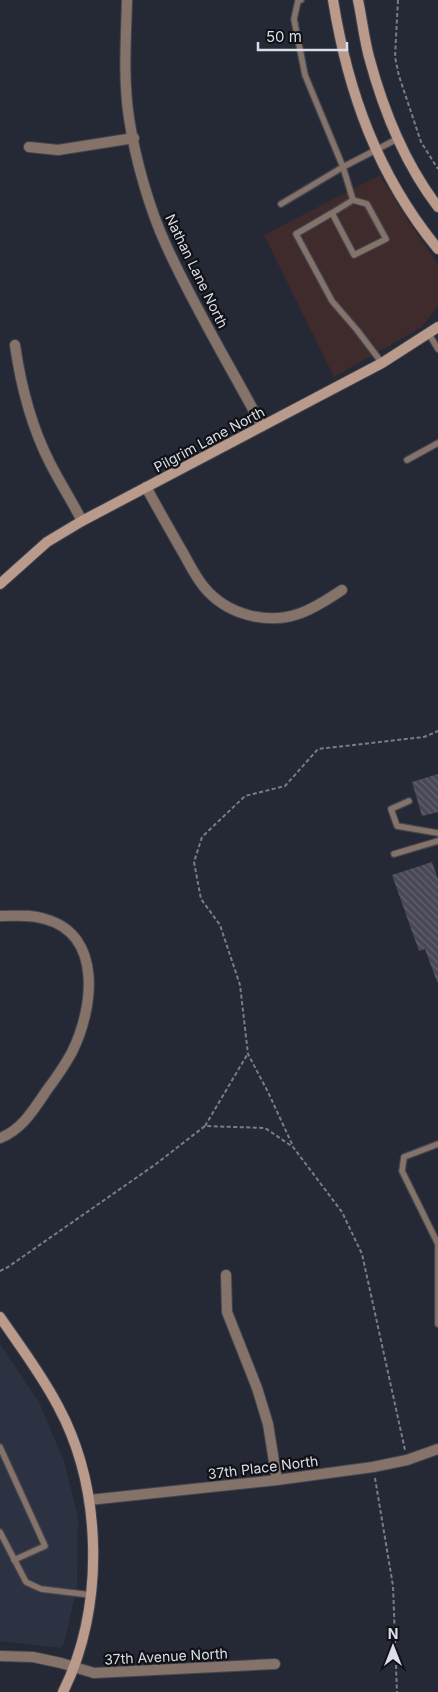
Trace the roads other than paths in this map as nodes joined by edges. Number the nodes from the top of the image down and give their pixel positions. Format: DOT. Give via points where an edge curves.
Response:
graph roads {
  1 [pos="127,0"];
  2 [pos="299,0"];
  3 [pos="333,0"];
  4 [pos="358,0"];
  5 [pos="134,138"];
  6 [pos="399,138"];
  7 [pos="29,148"];
  8 [pos="376,150"];
  9 [pos="343,167"];
  10 [pos="353,200"];
  11 [pos="280,204"];
  12 [pos="438,207"];
  13 [pos="332,213"];
  14 [pos="438,249"];
  15 [pos="435,328"];
  16 [pos="15,346"];
  17 [pos="438,349"];
  18 [pos="382,363"];
  19 [pos="262,426"];
  20 [pos="438,442"];
  21 [pos="408,460"];
  22 [pos="146,487"];
  23 [pos="82,521"];
  24 [pos="0,584"];
  25 [pos="342,590"];
  26 [pos="409,801"];
  27 [pos="438,833"];
  28 [pos="438,841"];
  29 [pos="394,854"];
  30 [pos="0,916"];
  31 [pos="0,1138"];
  32 [pos="438,1144"];
  33 [pos="226,1275"];
  34 [pos="0,1318"];
  35 [pos="438,1324"];
  36 [pos="0,1447"];
  37 [pos="438,1449"];
  38 [pos="277,1480"];
  39 [pos="89,1500"];
  40 [pos="0,1532"];
  41 [pos="14,1560"];
  42 [pos="91,1595"];
  43 [pos="0,1656"];
  44 [pos="275,1664"];
  45 [pos="73,1666"];
  46 [pos="63,1692"];
  1 -- 5 [label="street, Nathan Lane North" via="126,80"];
  2 -- 9 [label="lane" via="294,19 305,74"];
  3 -- 8 [label="street" via="350,81"];
  4 -- 6 [label="street" via="369,56"];
  5 -- 7 [label="street" via="65,149"];
  5 -- 19 [label="street, Nathan Lane North" via="150,204 165,244"];
  6 -- 8 [label="lane"];
  6 -- 12 [label="street"];
  8 -- 9 [label="lane"];
  8 -- 14 [label="street" via="401,197"];
  9 -- 10 [label="lane"];
  9 -- 11 [label="lane"];
  10 -- 13 [label="lane"];
  10 -- 13 [label="lane" via="367,204 386,239 354,255"];
  13 -- 18 [label="lane" via="296,234 332,301"];
  15 -- 17 [label="lane"];
  15 -- 18 [label="street, Pilgrim Lane North"];
  16 -- 23 [label="street" via="26,405 37,435"];
  18 -- 19 [label="street, Pilgrim Lane North"];
  19 -- 22 [label="street, Pilgrim Lane North"];
  20 -- 21 [label="lane"];
  22 -- 23 [label="street, Pilgrim Lane North"];
  22 -- 25 [label="street" via="193,572 220,602 238,612 257,618 297,615"];
  23 -- 24 [label="street, Pilgrim Lane North" via="47,542"];
  26 -- 27 [label="lane" via="391,809 397,826"];
  28 -- 29 [label="lane"];
  30 -- 31 [label="street" via="46,919 73,934 88,962 89,978 87,1003 72,1052 20,1127"];
  32 -- 35 [label="lane" via="404,1156 402,1171 438,1244"];
  33 -- 38 [label="street" via="227,1312 257,1388"];
  34 -- 39 [label="street" via="59,1407 74,1442"];
  36 -- 41 [label="lane" via="45,1546"];
  37 -- 38 [label="street, 37th Place North" via="373,1467"];
  38 -- 39 [label="street, 37th Place North"];
  39 -- 42 [label="street" via="94,1554"];
  40 -- 41 [label="lane"];
  41 -- 42 [label="lane" via="26,1582 41,1589"];
  42 -- 45 [label="street"];
  43 -- 45 [label="street, 37th Avenue North" via="33,1657"];
  44 -- 45 [label="street, 37th Avenue North" via="110,1673 94,1673"];
  45 -- 46 [label="street"];
}
